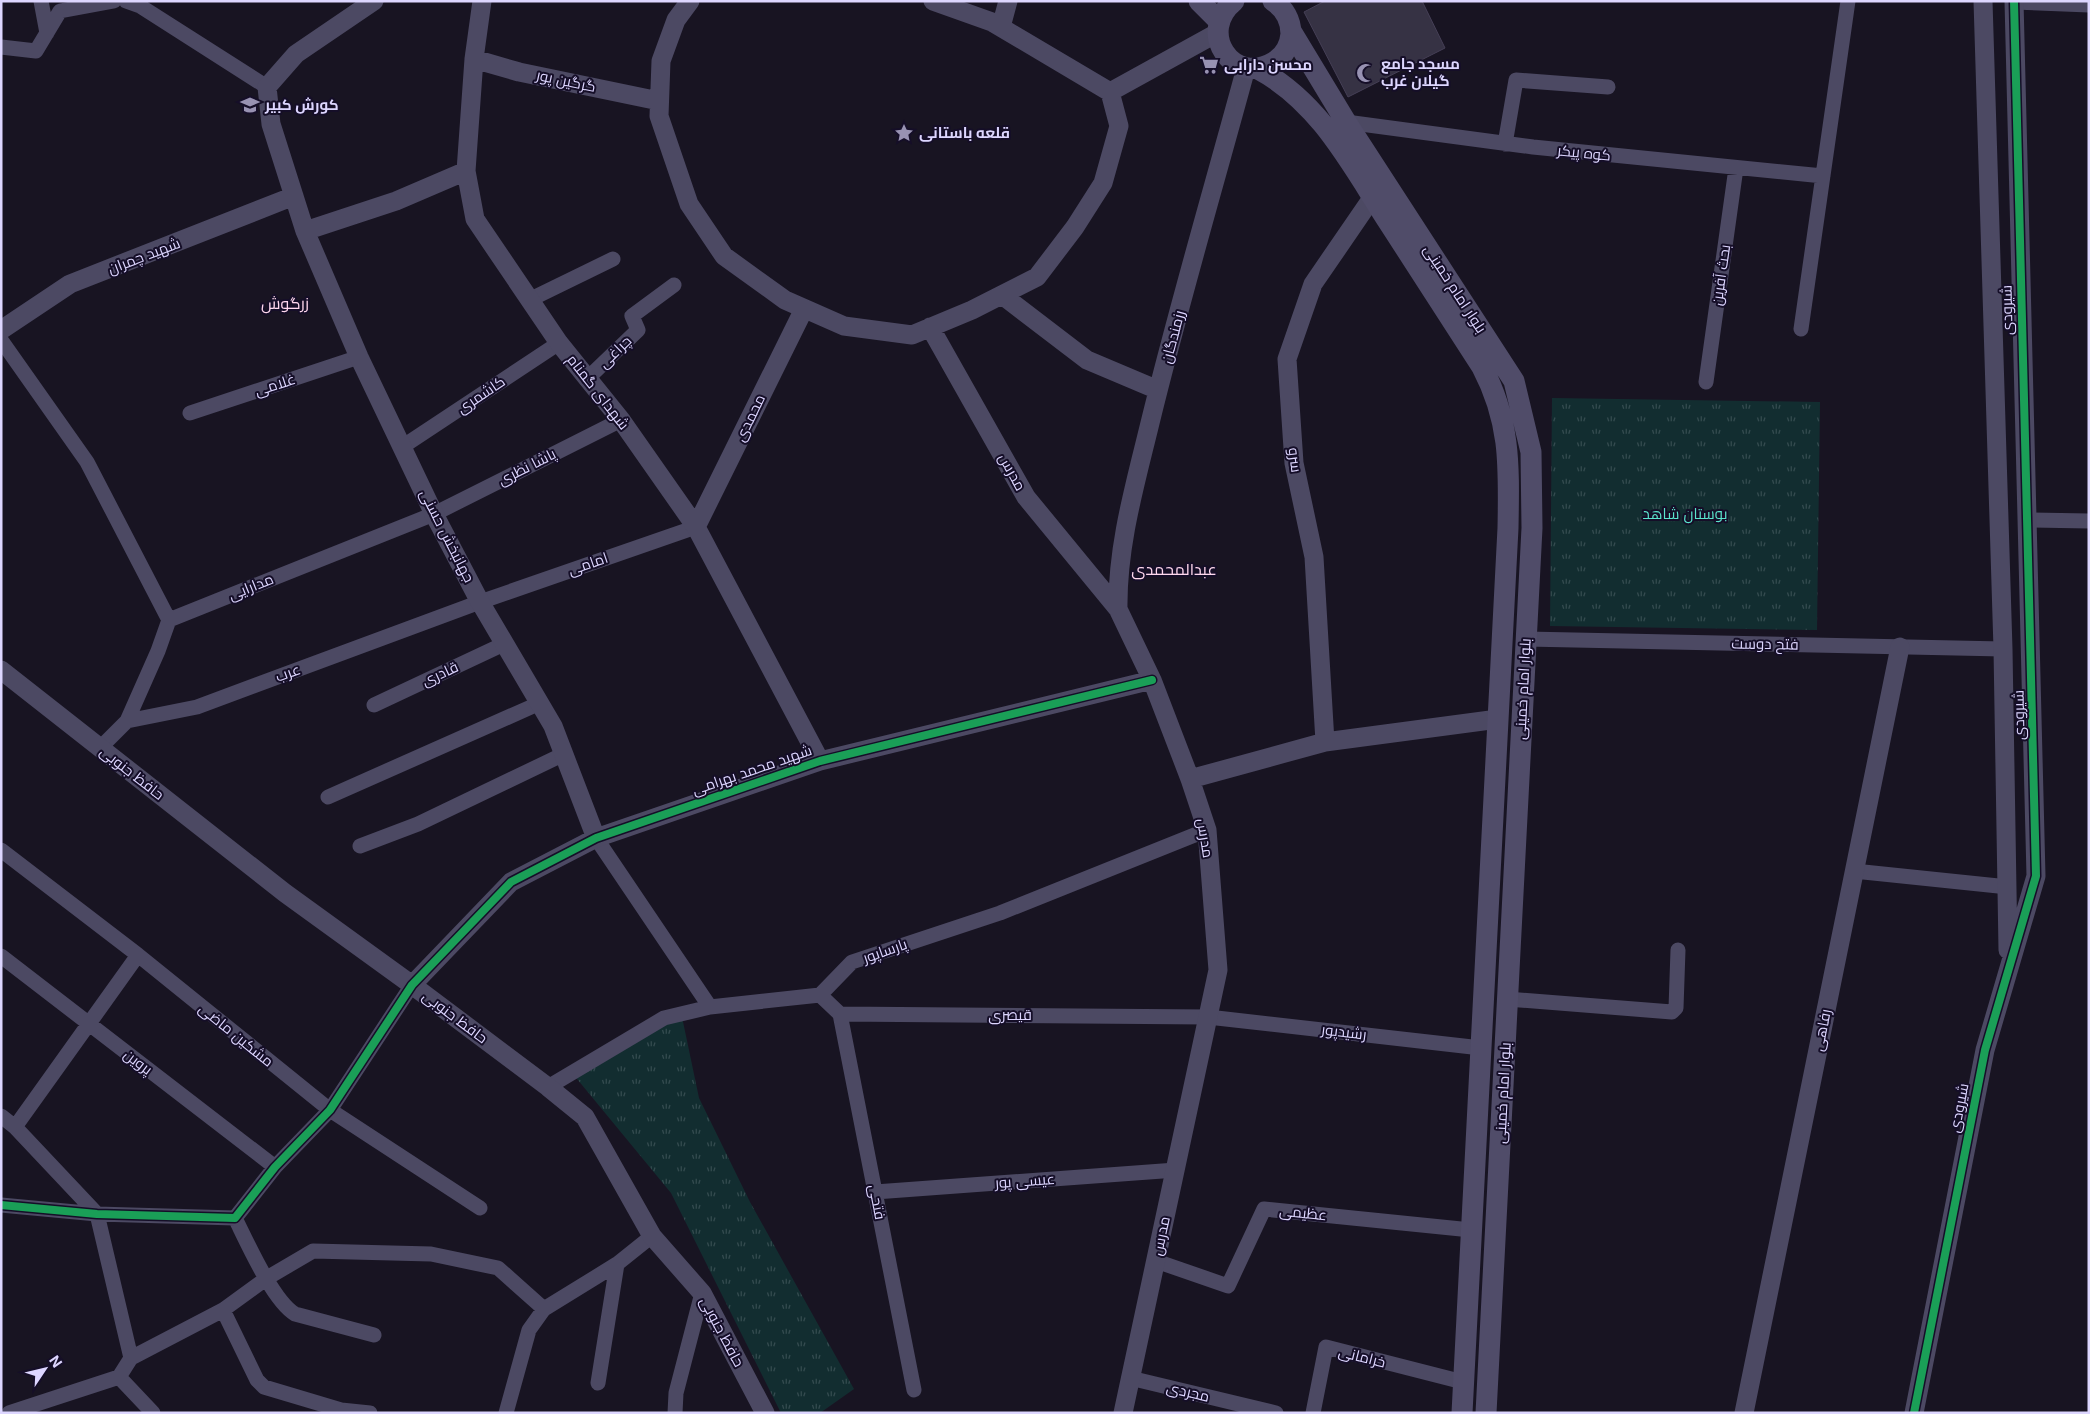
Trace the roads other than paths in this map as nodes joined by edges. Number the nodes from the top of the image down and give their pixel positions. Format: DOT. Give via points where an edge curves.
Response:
graph roads {
  1 [pos="41,1"];
  2 [pos="114,1"];
  3 [pos="126,1"];
  4 [pos="374,1"];
  5 [pos="482,1"];
  6 [pos="690,1"];
  7 [pos="932,1"];
  8 [pos="1008,1"];
  9 [pos="1199,1"];
  10 [pos="1234,1"];
  11 [pos="1848,1"];
  12 [pos="1278,2"];
  13 [pos="1980,2"];
  14 [pos="2014,2"];
  15 [pos="2089,5"];
  16 [pos="1218,27"];
  17 [pos="1000,28"];
  18 [pos="1291,31"];
  19 [pos="47,33"];
  20 [pos="1,47"];
  21 [pos="474,59"];
  22 [pos="1252,68"];
  23 [pos="267,86"];
  24 [pos="1608,87"];
  25 [pos="1110,92"];
  26 [pos="659,101"];
  27 [pos="1346,122"];
  28 [pos="1505,144"];
  29 [pos="1736,168"];
  30 [pos="466,171"];
  31 [pos="1823,176"];
  32 [pos="294,196"];
  33 [pos="1372,198"];
  34 [pos="305,230"];
  35 [pos="613,259"];
  36 [pos="674,285"];
  37 [pos="1002,295"];
  38 [pos="529,300"];
  39 [pos="804,309"];
  40 [pos="930,327"];
  41 [pos="1801,329"];
  42 [pos="1,330"];
  43 [pos="1,340"];
  44 [pos="559,343"];
  45 [pos="359,357"];
  46 [pos="2022,363"];
  47 [pos="1993,364"];
  48 [pos="588,378"];
  49 [pos="1706,382"];
  50 [pos="1158,390"];
  51 [pos="190,413"];
  52 [pos="621,420"];
  53 [pos="2024,440"];
  54 [pos="1996,441"];
  55 [pos="402,447"];
  56 [pos="434,514"];
  57 [pos="2028,520"];
  58 [pos="2089,521"];
  59 [pos="696,527"];
  60 [pos="480,602"];
  61 [pos="1118,609"];
  62 [pos="170,620"];
  63 [pos="1526,639"];
  64 [pos="506,643"];
  65 [pos="1900,647"];
  66 [pos="2003,649"];
  67 [pos="1,670"];
  68 [pos="1152,680"];
  69 [pos="540,703"];
  70 [pos="374,705"];
  71 [pos="1498,719"];
  72 [pos="127,722"];
  73 [pos="1325,742"];
  74 [pos="100,748"];
  75 [pos="564,754"];
  76 [pos="820,761"];
  77 [pos="1190,779"];
  78 [pos="328,797"];
  79 [pos="1207,830"];
  80 [pos="596,838"];
  81 [pos="360,846"];
  82 [pos="1,850"];
  83 [pos="1854,872"];
  84 [pos="2008,887"];
  85 [pos="1678,950"];
  86 [pos="138,955"];
  87 [pos="1,956"];
  88 [pos="2008,972"];
  89 [pos="412,985"];
  90 [pos="820,995"];
  91 [pos="1508,999"];
  92 [pos="710,1007"];
  93 [pos="840,1014"];
  94 [pos="1208,1017"];
  95 [pos="87,1024"];
  96 [pos="1481,1048"];
  97 [pos="548,1087"];
  98 [pos="330,1110"];
  99 [pos="1,1116"];
  100 [pos="15,1127"];
  101 [pos="275,1167"];
  102 [pos="1176,1170"];
  103 [pos="874,1192"];
  104 [pos="1,1205"];
  105 [pos="480,1208"];
  106 [pos="97,1214"];
  107 [pos="235,1218"];
  108 [pos="1471,1230"];
  109 [pos="652,1236"];
  110 [pos="1156,1261"];
  111 [pos="617,1264"];
  112 [pos="267,1278"];
  113 [pos="702,1293"];
  114 [pos="544,1309"];
  115 [pos="223,1310"];
  116 [pos="374,1335"];
  117 [pos="131,1358"];
  118 [pos="119,1377"];
  119 [pos="1130,1378"];
  120 [pos="1463,1382"];
  121 [pos="598,1383"];
  122 [pos="914,1390"];
  123 [pos="9,1413"];
  124 [pos="153,1413"];
  125 [pos="370,1413"];
  126 [pos="506,1413"];
  127 [pos="675,1413"];
  128 [pos="765,1413"];
  129 [pos="1123,1413"];
  130 [pos="1276,1413"];
  131 [pos="1314,1413"];
  132 [pos="1462,1413"];
  133 [pos="1486,1413"];
  134 [pos="1744,1413"];
  135 [pos="1914,1413"];
  1 -- 19 [label="street"];
  2 -- 19 [label="street" via="60,11"];
  3 -- 23 [label="street" via="140,6"];
  4 -- 23 [label="street" via="296,54"];
  5 -- 21 [label="street, شهدای گمنام"];
  6 -- 26 [label="street" via="676,20 661,61"];
  7 -- 17 [label="street" via="992,22"];
  8 -- 17 [label="street"];
  9 -- 16 [label="main road"];
  10 -- 16 [label="main road" via="1224,10"];
  11 -- 31 [label="street"];
  12 -- 18 [label="main road, بلوار امام خمینی"];
  13 -- 14 [label="street"];
  13 -- 47 [label="street, شیرودی"];
  14 -- 15 [label="street"];
  14 -- 46 [label="street, شیرودی"];
  16 -- 22 [label="main road, بلوار امام خمینی" via="1226,56"];
  16 -- 25 [label="street"];
  17 -- 25 [label="street"];
  18 -- 22 [label="main road" via="1285,52 1268,66"];
  18 -- 27 [label="main road, بلوار امام خمینی"];
  19 -- 20 [label="street" via="36,51"];
  21 -- 26 [label="street, گرگین پور" via="519,72"];
  21 -- 30 [label="street, شهدای گمنام"];
  22 -- 33 [label="main road, بلوار امام خمینی" via="1278,79 1310,107"];
  22 -- 50 [label="street, رزمندگان"];
  23 -- 32 [label="street" via="271,124"];
  24 -- 28 [label="street" via="1516,80"];
  25 -- 37 [label="street" via="1119,126 1103,183 1037,277"];
  26 -- 39 [label="street" via="659,116 689,204 724,256 785,300"];
  27 -- 28 [label="street, کوه پیکر"];
  27 -- 63 [label="main road, بلوار امام خمینی" via="1514,380 1531,452 1532,528"];
  28 -- 29 [label="street, کوه پیکر"];
  29 -- 31 [label="street, کوه پیکر"];
  29 -- 49 [label="street, بحث آفرین"];
  30 -- 34 [label="street" via="396,201"];
  30 -- 38 [label="street, شهدای گمنام" via="475,219"];
  31 -- 41 [label="street"];
  32 -- 34 [label="street"];
  32 -- 42 [label="street, شهید چمران" via="70,284"];
  33 -- 71 [label="main road, بلوار امام خمینی" via="1482,367 1494,390 1502,417 1509,456"];
  33 -- 73 [label="street, سرو" via="1313,284 1287,358 1294,463 1314,558"];
  34 -- 45 [label="street, جهانبخش حسنی"];
  35 -- 38 [label="street"];
  36 -- 48 [label="street, چراغی" via="632,316 638,330"];
  37 -- 40 [label="street"];
  37 -- 50 [label="street" via="1087,360"];
  38 -- 44 [label="street, شهدای گمنام"];
  39 -- 40 [label="street" via="844,326 912,335"];
  39 -- 59 [label="street, محمدی"];
  40 -- 61 [label="street, مدرس" via="1026,497"];
  43 -- 62 [label="street" via="87,462"];
  44 -- 48 [label="street, شهدای گمنام"];
  44 -- 55 [label="street, کاشمری"];
  45 -- 51 [label="street, غلامی"];
  45 -- 55 [label="street, جهانبخش حسنی"];
  46 -- 47 [label="street"];
  46 -- 53 [label="street, شیرودی"];
  47 -- 54 [label="street, شیرودی"];
  48 -- 52 [label="street, شهدای گمنام"];
  50 -- 61 [label="street, رزمندگان" via="1117,577"];
  52 -- 56 [label="street, پاشا نظری"];
  52 -- 59 [label="street, شهدای گمنام"];
  53 -- 54 [label="street"];
  53 -- 57 [label="street, شیرودی"];
  54 -- 66 [label="street, شیرودی"];
  55 -- 56 [label="street, جهانبخش حسنی"];
  56 -- 60 [label="street, جهانبخش حسنی"];
  56 -- 62 [label="street, مدارایی"];
  57 -- 58 [label="street"];
  57 -- 88 [label="street, شیرودی" via="2036,876"];
  59 -- 60 [label="street, امامی"];
  59 -- 76 [label="street, شهدای گمنام"];
  60 -- 64 [label="street, جهانبخش حسنی"];
  60 -- 72 [label="street, عرب" via="197,707"];
  61 -- 68 [label="street, مدرس"];
  62 -- 72 [label="street"];
  63 -- 65 [label="street, فتح دوست"];
  63 -- 91 [label="main road, بلوار امام خمینی"];
  64 -- 69 [label="street, جهانبخش حسنی"];
  64 -- 70 [label="street, قادری"];
  65 -- 66 [label="street, فتح دوست"];
  65 -- 83 [label="street, رفاهی"];
  66 -- 84 [label="street, شیرودی"];
  67 -- 74 [label="street, حافظ جنوبی"];
  68 -- 76 [label="street, شهید محمد بهرامی"];
  68 -- 77 [label="street, مدرس"];
  69 -- 75 [label="street, جهانبخش حسنی"];
  69 -- 78 [label="street"];
  71 -- 73 [label="street"];
  71 -- 96 [label="main road, بلوار امام خمینی"];
  72 -- 74 [label="street"];
  73 -- 77 [label="street"];
  74 -- 89 [label="street, حافظ جنوبی" via="285,893"];
  75 -- 80 [label="street, جهانبخش حسنی"];
  75 -- 81 [label="street" via="418,824"];
  76 -- 80 [label="street, شهید محمد بهرامی"];
  77 -- 79 [label="street, مدرس"];
  79 -- 90 [label="street, پارساپور" via="1000,913 852,962"];
  79 -- 94 [label="street, مدرس" via="1218,970"];
  80 -- 89 [label="street, شهید محمد بهرامی" via="511,882"];
  80 -- 92 [label="street"];
  82 -- 86 [label="street, مشکین ماضی"];
  83 -- 84 [label="street"];
  83 -- 134 [label="street, رفاهی"];
  84 -- 88 [label="street, شیرودی"];
  85 -- 91 [label="street" via="1676,1008 1672,1012"];
  86 -- 95 [label="street"];
  86 -- 98 [label="street, مشکین ماضی"];
  87 -- 95 [label="street, پروین"];
  88 -- 135 [label="street, شیرودی" via="1985,1050"];
  89 -- 97 [label="street, حافظ جنوبی"];
  89 -- 98 [label="street"];
  90 -- 92 [label="street"];
  90 -- 93 [label="street"];
  91 -- 133 [label="main road, بلوار امام خمینی"];
  92 -- 97 [label="street" via="664,1018"];
  93 -- 94 [label="street, قیصری"];
  93 -- 103 [label="street, فتحی"];
  94 -- 96 [label="street, رشیدپور"];
  94 -- 102 [label="street, مدرس"];
  95 -- 100 [label="street"];
  95 -- 101 [label="street, پروین"];
  96 -- 108 [label="main road, بلوار امام خمینی"];
  97 -- 109 [label="street, حافظ جنوبی" via="585,1118"];
  98 -- 101 [label="street"];
  98 -- 105 [label="street, مشکین ماضی"];
  99 -- 100 [label="street"];
  100 -- 106 [label="street"];
  101 -- 107 [label="street"];
  102 -- 103 [label="street, عیسی پور"];
  102 -- 110 [label="street, مدرس"];
  103 -- 122 [label="street, فتحی"];
  104 -- 106 [label="street"];
  106 -- 107 [label="street"];
  106 -- 117 [label="street"];
  107 -- 112 [label="street"];
  108 -- 110 [label="street, عظیمی" via="1264,1209 1228,1286"];
  108 -- 120 [label="main road, بلوار امام خمینی"];
  109 -- 111 [label="street"];
  109 -- 113 [label="street, حافظ جنوبی"];
  110 -- 119 [label="street, مدرس"];
  111 -- 114 [label="street"];
  111 -- 121 [label="street"];
  112 -- 114 [label="street" via="314,1251 431,1254 498,1268"];
  112 -- 115 [label="street"];
  112 -- 116 [label="street" via="287,1309 295,1314"];
  113 -- 127 [label="street" via="676,1393"];
  113 -- 128 [label="street, حافظ جنوبی"];
  114 -- 126 [label="street" via="529,1330"];
  115 -- 117 [label="street"];
  115 -- 125 [label="street" via="257,1380 264,1387 341,1410"];
  117 -- 118 [label="street"];
  118 -- 123 [label="street"];
  118 -- 124 [label="street"];
  119 -- 129 [label="street, مدرس"];
  119 -- 130 [label="street, مجردی"];
  120 -- 131 [label="street, خرامانی" via="1326,1347"];
  120 -- 132 [label="main road, بلوار امام خمینی"];
}
